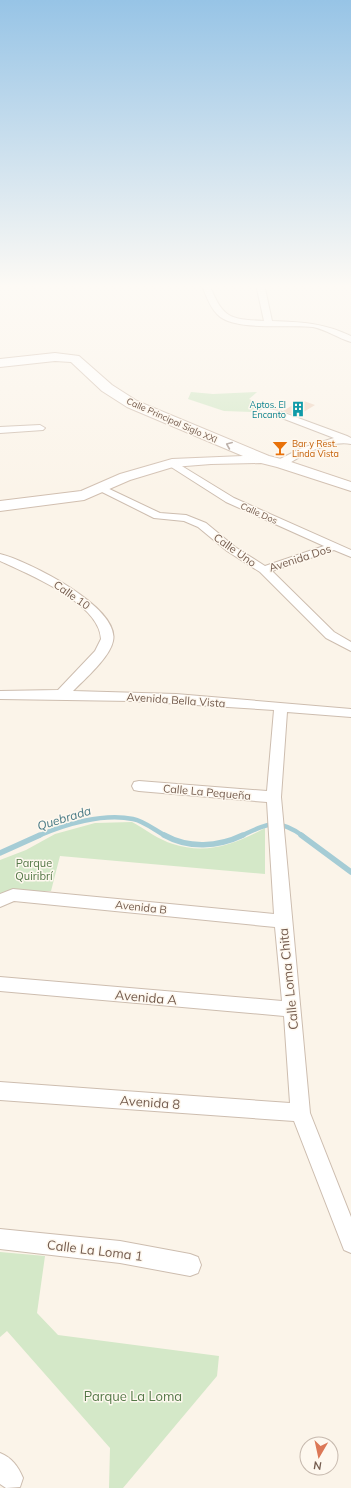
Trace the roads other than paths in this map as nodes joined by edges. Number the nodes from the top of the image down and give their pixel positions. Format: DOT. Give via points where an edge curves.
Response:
graph roads {
  1 [pos="0,363"];
  2 [pos="264,411"];
  3 [pos="40,428"];
  4 [pos="0,430"];
  5 [pos="348,438"];
  6 [pos="265,460"];
  7 [pos="172,463"];
  8 [pos="280,463"];
  9 [pos="351,487"];
  10 [pos="99,488"];
  11 [pos="0,506"];
  12 [pos="336,546"];
  13 [pos="351,554"];
  14 [pos="0,557"];
  15 [pos="264,570"];
  16 [pos="351,646"];
  17 [pos="63,693"];
  18 [pos="0,694"];
  19 [pos="281,707"];
  20 [pos="351,713"];
  21 [pos="139,786"];
  22 [pos="274,797"];
  23 [pos="0,901"];
  24 [pos="283,921"];
  25 [pos="0,984"];
  26 [pos="292,1009"];
  27 [pos="0,1090"];
  28 [pos="300,1113"];
  29 [pos="0,1239"];
  30 [pos="351,1243"];
  31 [pos="190,1265"];
  6 -- 1 [label="street, Calle Principal Siglo XXI, one-way" via="132,404 107,388 76,359 55,357"];
  2 -- 5 [label="street"];
  3 -- 4 [label="street"];
  5 -- 8 [label="street" via="305,450"];
  6 -- 7 [label="street"];
  6 -- 8 [label="street, Calle Principal Siglo XXI"];
  7 -- 10 [label="street"];
  7 -- 12 [label="street, Calle Dos" via="230,500"];
  8 -- 9 [label="street, Calle Principal Siglo XXI"];
  10 -- 11 [label="street" via="77,497"];
  10 -- 15 [label="street, Calle Uno" via="158,516 193,521"];
  12 -- 13 [label="street, Calle Dos"];
  12 -- 15 [label="street, Avenida Dos"];
  14 -- 17 [label="street, Calle 10" via="54,582 77,596 90,606 106,628 107,641 99,654"];
  15 -- 16 [label="street, Calle Uno" via="330,635"];
  17 -- 18 [label="street, Avenida Bella Vista"];
  17 -- 19 [label="street, Avenida Bella Vista"];
  19 -- 20 [label="street, Avenida Bella Vista"];
  19 -- 22 [label="street, Calle Loma Chita"];
  21 -- 22 [label="street, Calle La Pequeña"];
  22 -- 24 [label="street, Calle Loma Chita"];
  23 -- 24 [label="street, Avenida B" via="13,895"];
  24 -- 26 [label="street, Calle Loma Chita"];
  25 -- 26 [label="street, Avenida A"];
  26 -- 28 [label="street, Calle Loma Chita"];
  27 -- 28 [label="street, Avenida 8"];
  28 -- 30 [label="street, Calle Loma Chita"];
  29 -- 31 [label="street, Calle La Loma 1" via="120,1252"];
}
